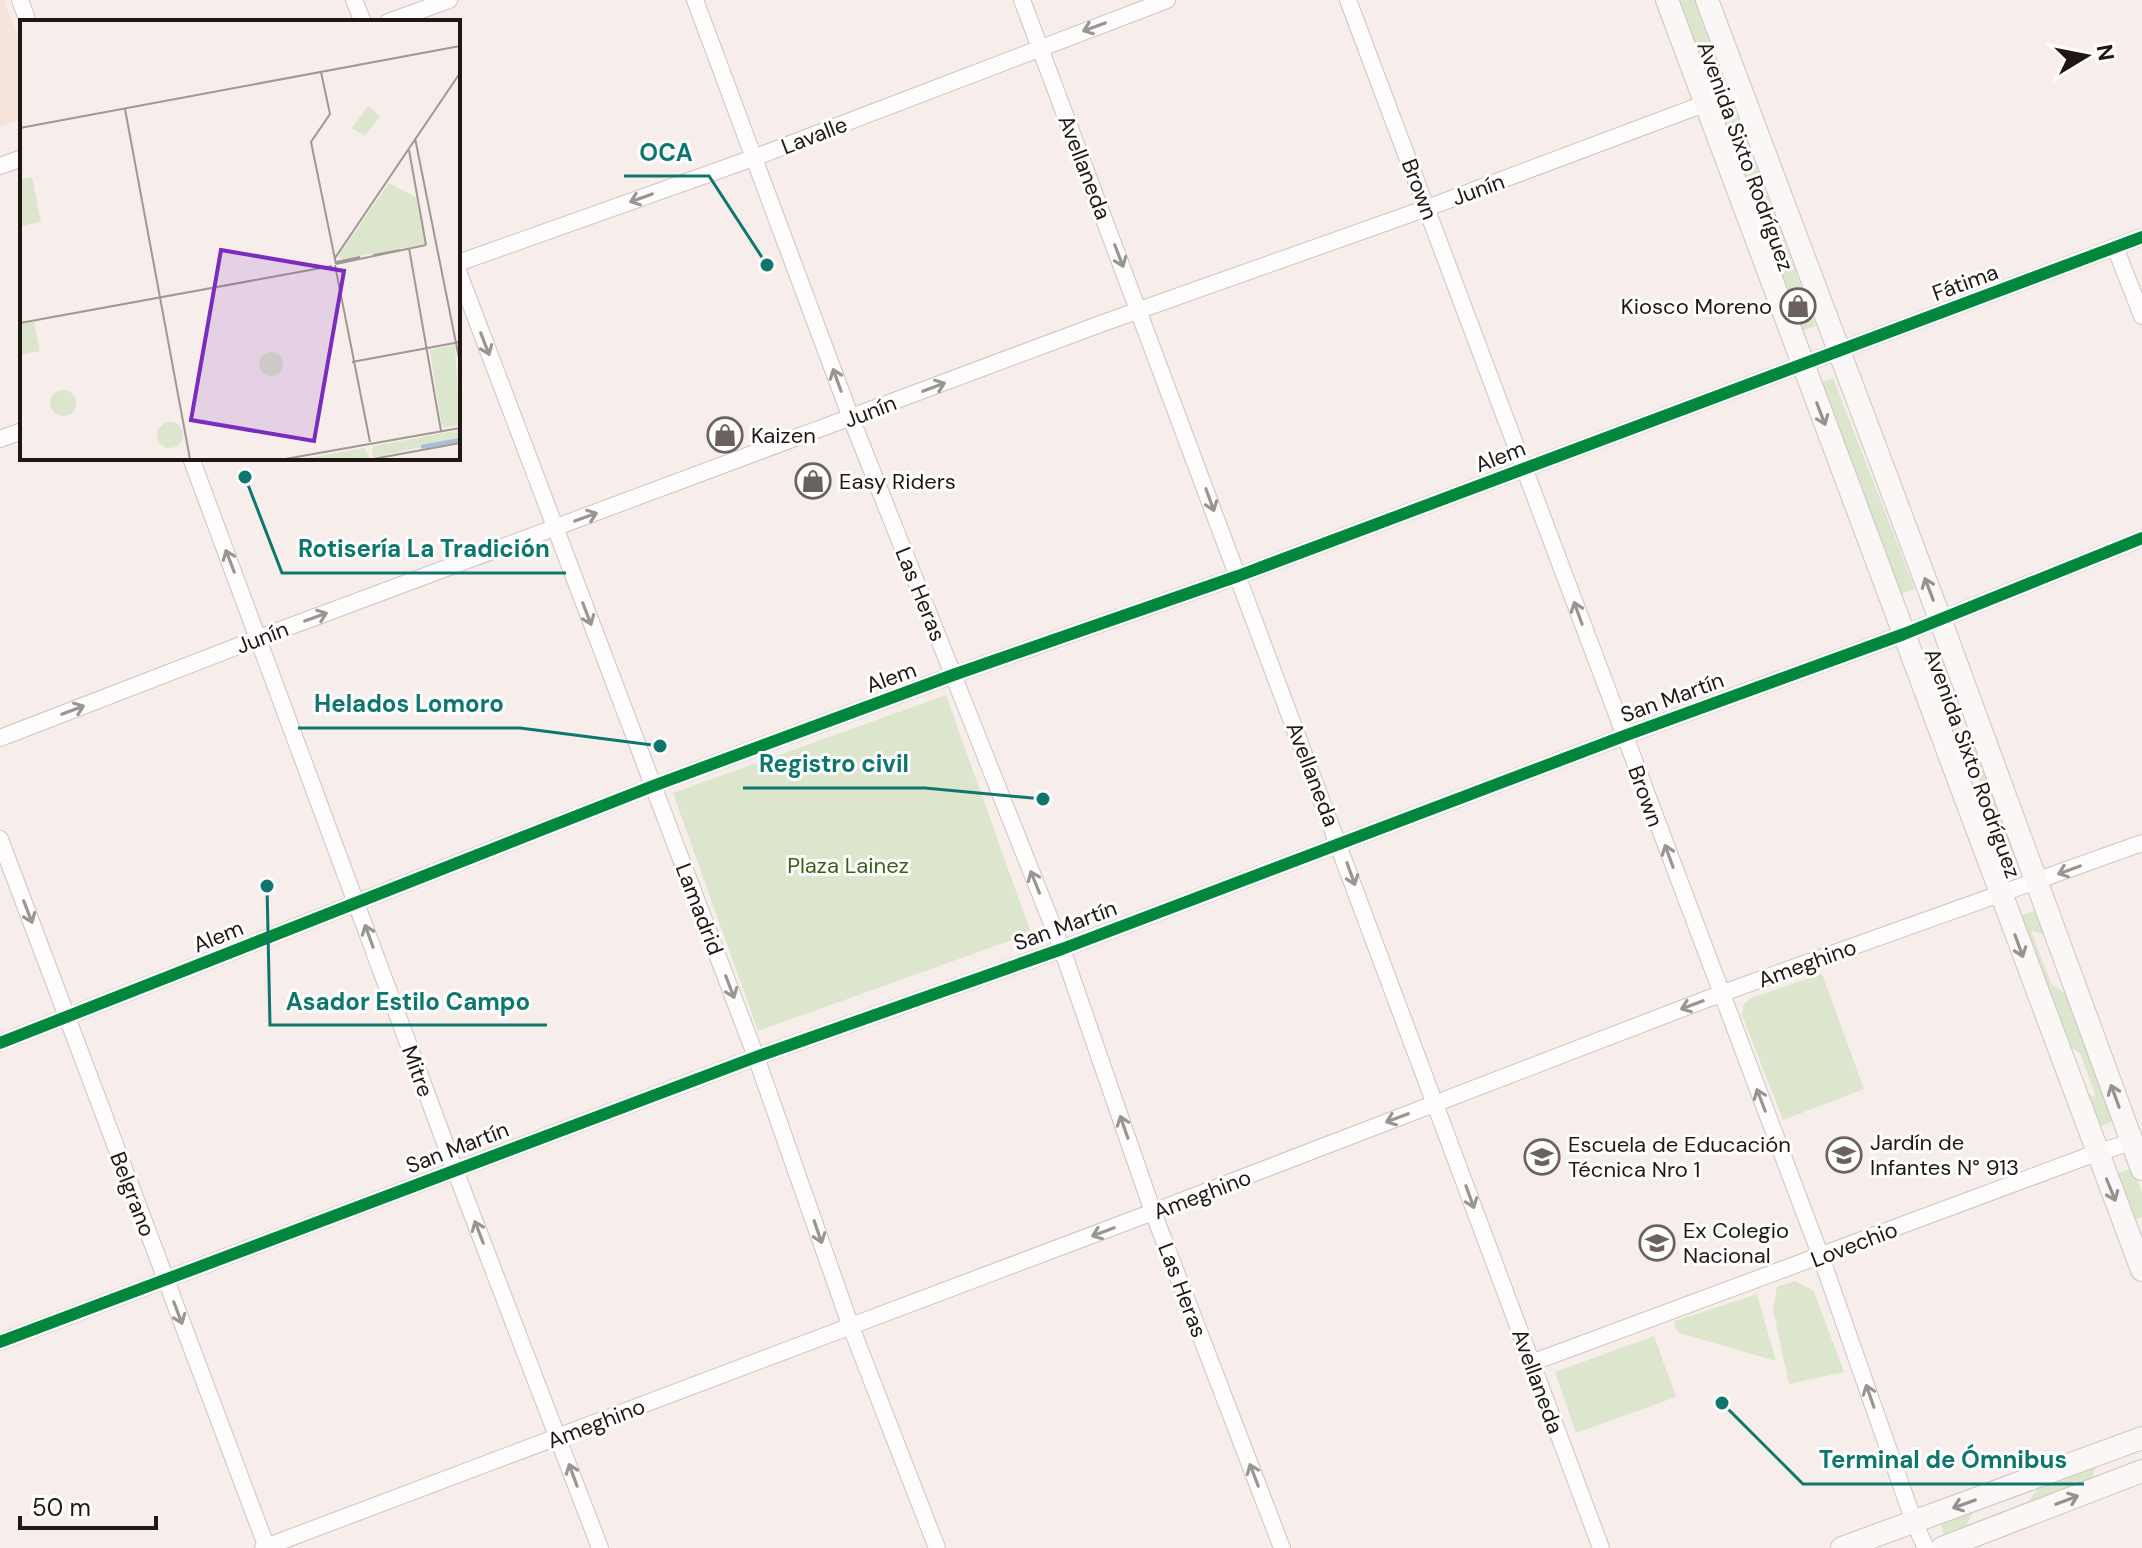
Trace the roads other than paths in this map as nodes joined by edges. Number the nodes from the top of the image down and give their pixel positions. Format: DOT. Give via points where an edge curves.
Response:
graph roads {
  1 [pos="20,0"];
  2 [pos="354,0"];
  3 [pos="449,0"];
  4 [pos="695,0"];
  5 [pos="1022,0"];
  6 [pos="1167,0"];
  7 [pos="1348,0"];
  8 [pos="1667,0"];
  9 [pos="1707,0"];
  10 [pos="27,20"];
  11 [pos="362,20"];
  12 [pos="394,20"];
  13 [pos="1040,47"];
  14 [pos="1741,90"];
  15 [pos="1706,105"];
  16 [pos="756,157"];
  17 [pos="20,159"];
  18 [pos="0,166"];
  19 [pos="1427,208"];
  20 [pos="2142,237"];
  21 [pos="2115,247"];
  22 [pos="460,262"];
  23 [pos="460,276"];
  24 [pos="1140,310"];
  25 [pos="2142,316"];
  26 [pos="1838,350"];
  27 [pos="1802,365"];
  28 [pos="851,418"];
  29 [pos="20,432"];
  30 [pos="0,439"];
  31 [pos="192,460"];
  32 [pos="1525,468"];
  33 [pos="555,529"];
  34 [pos="2142,538"];
  35 [pos="1238,576"];
  36 [pos="1940,619"];
  37 [pos="1904,634"];
  38 [pos="259,638"];
  39 [pos="953,675"];
  40 [pos="1624,736"];
  41 [pos="0,738"];
  42 [pos="653,786"];
  43 [pos="0,839"];
  44 [pos="1339,843"];
  45 [pos="2142,843"];
  46 [pos="2036,882"];
  47 [pos="2000,894"];
  48 [pos="356,903"];
  49 [pos="1062,949"];
  50 [pos="1720,994"];
  51 [pos="67,1018"];
  52 [pos="0,1043"];
  53 [pos="756,1057"];
  54 [pos="1436,1103"];
  55 [pos="2131,1142"];
  56 [pos="2096,1153"];
  57 [pos="2142,1169"];
  58 [pos="455,1170"];
  59 [pos="1153,1212"];
  60 [pos="2137,1239"];
  61 [pos="1821,1257"];
  62 [pos="2142,1270"];
  63 [pos="165,1279"];
  64 [pos="851,1327"];
  65 [pos="0,1342"];
  66 [pos="1531,1363"];
  67 [pos="559,1437"];
  68 [pos="2142,1438"];
  69 [pos="2142,1471"];
  70 [pos="1914,1522"];
  71 [pos="266,1548"];
  72 [pos="600,1548"];
  73 [pos="937,1548"];
  74 [pos="1282,1548"];
  75 [pos="1601,1548"];
  76 [pos="1842,1548"];
  77 [pos="1926,1548"];
  78 [pos="1942,1548"];
  1 -- 10 [label="street"];
  2 -- 11 [label="street"];
  3 -- 12 [label="street"];
  4 -- 16 [label="street, Las Heras"];
  5 -- 13 [label="street, Avellaneda"];
  6 -- 13 [label="street, Lavalle, one-way"];
  7 -- 19 [label="street, Brown"];
  8 -- 15 [label="main road, Avenida Sixto Rodríguez"];
  9 -- 14 [label="main road, Avenida Sixto Rodríguez"];
  13 -- 16 [label="street, Lavalle"];
  13 -- 24 [label="street, Avellaneda, one-way"];
  14 -- 15 [label="street, Junín"];
  14 -- 26 [label="main road, Avenida Sixto Rodríguez"];
  15 -- 19 [label="street, Junín"];
  15 -- 27 [label="main road, Avenida Sixto Rodríguez"];
  16 -- 22 [label="street, Lavalle, one-way"];
  28 -- 16 [label="street, Las Heras, one-way"];
  17 -- 18 [label="street"];
  19 -- 24 [label="street, Junín"];
  19 -- 32 [label="street, Brown"];
  20 -- 21 [label="street, Fátima"];
  21 -- 25 [label="street"];
  21 -- 26 [label="street, Fátima"];
  23 -- 33 [label="street, Lamadrid, one-way"];
  28 -- 24 [label="street, Junín, one-way"];
  24 -- 35 [label="street, Avellaneda, one-way"];
  26 -- 27 [label="street, Fátima"];
  36 -- 26 [label="main road, Avenida Sixto Rodríguez, one-way"];
  27 -- 32 [label="street, Alem"];
  27 -- 37 [label="main road, Avenida Sixto Rodríguez, one-way"];
  33 -- 28 [label="street, Junín, one-way"];
  28 -- 39 [label="street, Las Heras"];
  29 -- 30 [label="street"];
  38 -- 31 [label="street, Mitre, one-way"];
  32 -- 35 [label="street, Alem"];
  40 -- 32 [label="street, Brown, one-way"];
  38 -- 33 [label="street, Junín, one-way"];
  33 -- 42 [label="street, Lamadrid, one-way"];
  34 -- 36 [label="street, San Martín"];
  35 -- 39 [label="street, Alem"];
  35 -- 44 [label="street, Avellaneda"];
  36 -- 37 [label="street, San Martín"];
  36 -- 46 [label="main road, Avenida Sixto Rodríguez"];
  37 -- 40 [label="street, San Martín"];
  37 -- 47 [label="main road, Avenida Sixto Rodríguez"];
  41 -- 38 [label="street, Junín, one-way"];
  38 -- 48 [label="street, Mitre"];
  39 -- 42 [label="street, Alem"];
  49 -- 39 [label="street, Las Heras, one-way"];
  40 -- 44 [label="street, San Martín"];
  50 -- 40 [label="street, Brown, one-way"];
  42 -- 48 [label="street, Alem"];
  42 -- 53 [label="street, Lamadrid, one-way"];
  43 -- 51 [label="street, Belgrano, one-way"];
  44 -- 49 [label="street, San Martín"];
  44 -- 54 [label="street, Avellaneda, one-way"];
  45 -- 46 [label="street, Ameghino, one-way"];
  46 -- 47 [label="street, Ameghino"];
  55 -- 46 [label="main road, Avenida Sixto Rodríguez, one-way"];
  47 -- 50 [label="street, Ameghino"];
  47 -- 56 [label="main road, Avenida Sixto Rodríguez, one-way"];
  48 -- 51 [label="street, Alem"];
  58 -- 48 [label="street, Mitre, one-way"];
  49 -- 53 [label="street, San Martín"];
  59 -- 49 [label="street, Las Heras, one-way"];
  50 -- 54 [label="street, Ameghino, one-way"];
  61 -- 50 [label="street, Brown, one-way"];
  51 -- 52 [label="street, Alem"];
  51 -- 63 [label="street, Belgrano"];
  53 -- 58 [label="street, San Martín"];
  53 -- 64 [label="street, Lamadrid, one-way"];
  54 -- 59 [label="street, Ameghino, one-way"];
  54 -- 66 [label="street, Avellaneda, one-way"];
  55 -- 56 [label="street, Lovechio"];
  55 -- 57 [label="main road, Avenida Sixto Rodríguez"];
  56 -- 60 [label="main road, Avenida Sixto Rodríguez, one-way"];
  56 -- 61 [label="street, Lovechio"];
  58 -- 63 [label="street, San Martín"];
  67 -- 58 [label="street, Mitre, one-way"];
  59 -- 64 [label="street, Ameghino, one-way"];
  74 -- 59 [label="street, Las Heras, one-way"];
  60 -- 62 [label="main road, Avenida Sixto Rodríguez"];
  61 -- 66 [label="street, Lovechio"];
  70 -- 61 [label="street, Brown, one-way"];
  63 -- 65 [label="street, San Martín"];
  63 -- 71 [label="street, Belgrano, one-way"];
  64 -- 67 [label="street, Ameghino"];
  64 -- 73 [label="street, Lamadrid"];
  66 -- 75 [label="street, Avellaneda"];
  67 -- 71 [label="street, Ameghino"];
  72 -- 67 [label="street, Mitre, one-way"];
  68 -- 70 [label="main road, one-way"];
  78 -- 69 [label="main road, one-way"];
  70 -- 76 [label="main road"];
  70 -- 77 [label="street, Brown"];
}
